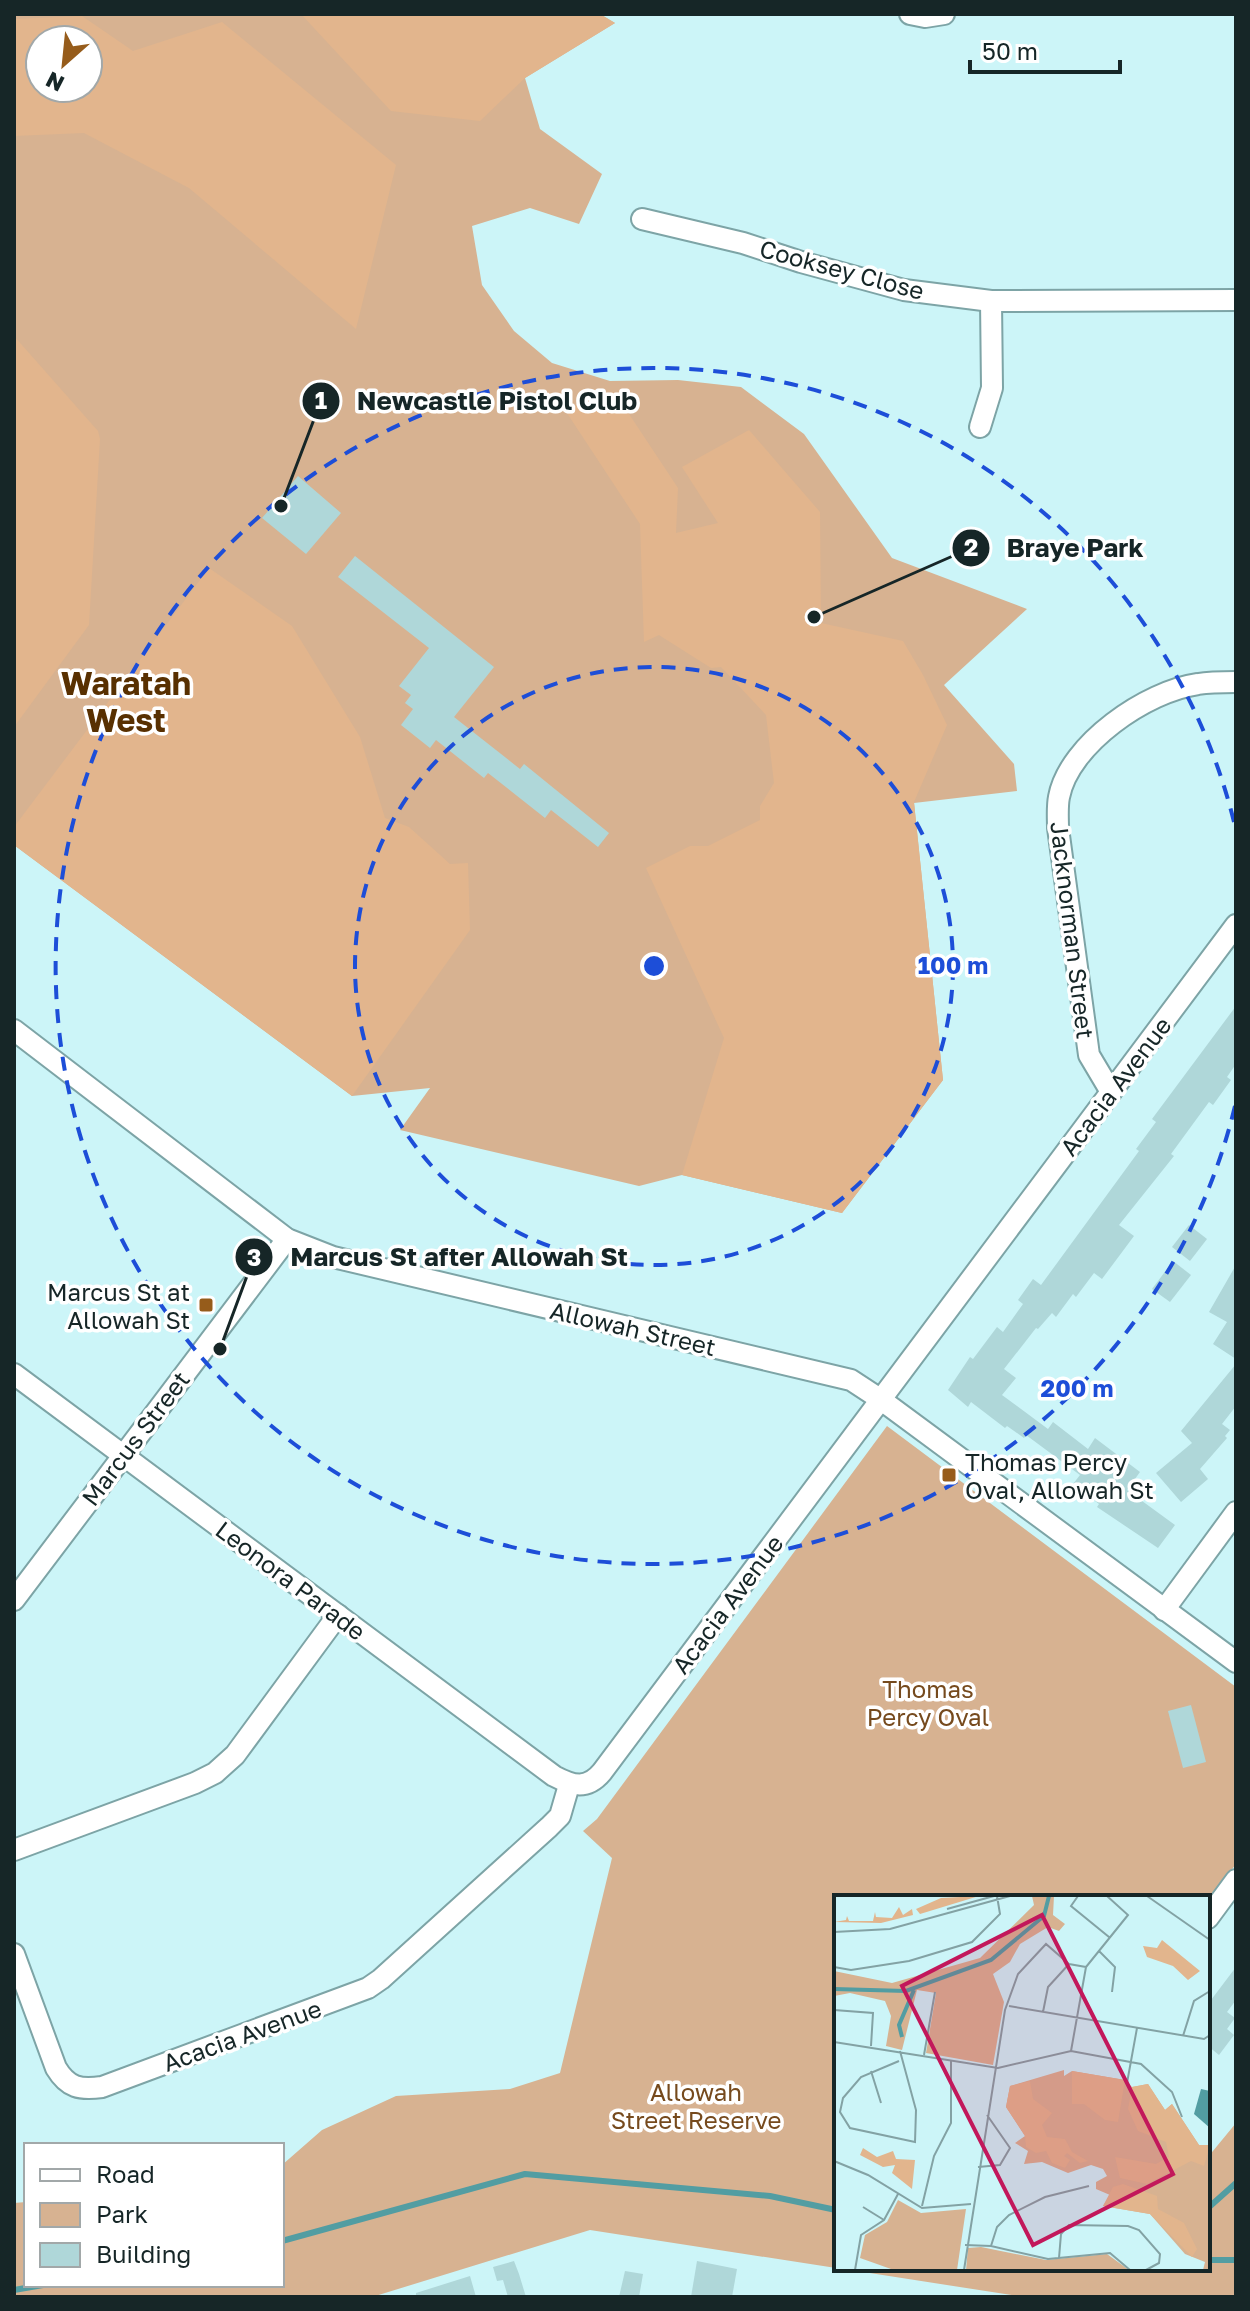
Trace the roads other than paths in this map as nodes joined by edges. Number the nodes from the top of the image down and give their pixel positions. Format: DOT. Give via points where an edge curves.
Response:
graph roads {
  1 [pos="910,14"];
  2 [pos="944,14"];
  3 [pos="642,219"];
  4 [pos="1236,300"];
  5 [pos="991,301"];
  6 [pos="980,427"];
  7 [pos="1236,682"];
  8 [pos="1236,925"];
  9 [pos="14,1030"];
  10 [pos="1111,1092"];
  11 [pos="287,1239"];
  12 [pos="14,1374"];
  13 [pos="880,1399"];
  14 [pos="122,1454"];
  15 [pos="1236,1512"];
  16 [pos="14,1600"];
  17 [pos="1164,1610"];
  18 [pos="338,1615"];
  19 [pos="1236,1662"];
  20 [pos="569,1785"];
  21 [pos="14,1850"];
  22 [pos="1236,1880"];
  23 [pos="1210,1915"];
  24 [pos="14,1954"];
  1 -- 2 [label="street"];
  3 -- 5 [label="street, Cooksey Close" via="904,290"];
  4 -- 5 [label="street, Cooksey Close"];
  5 -- 6 [label="street" via="992,388"];
  7 -- 10 [label="street, Jacknorman Street" via="1197,684 1147,700 1096,738 1066,774 1058,799 1089,1055"];
  8 -- 10 [label="street, Acacia Avenue"];
  9 -- 11 [label="street, Allowah Street"];
  10 -- 13 [label="street, Acacia Avenue"];
  11 -- 13 [label="street, Allowah Street" via="333,1257 843,1378"];
  11 -- 14 [label="street, Marcus Street"];
  12 -- 14 [label="street, Leonora Parade"];
  13 -- 17 [label="street, Allowah Street"];
  13 -- 20 [label="street, Acacia Avenue" via="602,1772 587,1784"];
  14 -- 16 [label="street, Marcus Street"];
  14 -- 18 [label="street, Leonora Parade"];
  15 -- 17 [label="street"];
  17 -- 19 [label="street, Allowah Street"];
  18 -- 20 [label="street, Leonora Parade"];
  18 -- 21 [label="street" via="235,1755 215,1773"];
  20 -- 24 [label="street, Acacia Avenue" via="560,1816 368,1988 102,2087 74,2088 63,2080"];
  22 -- 23 [label="street"];
}
